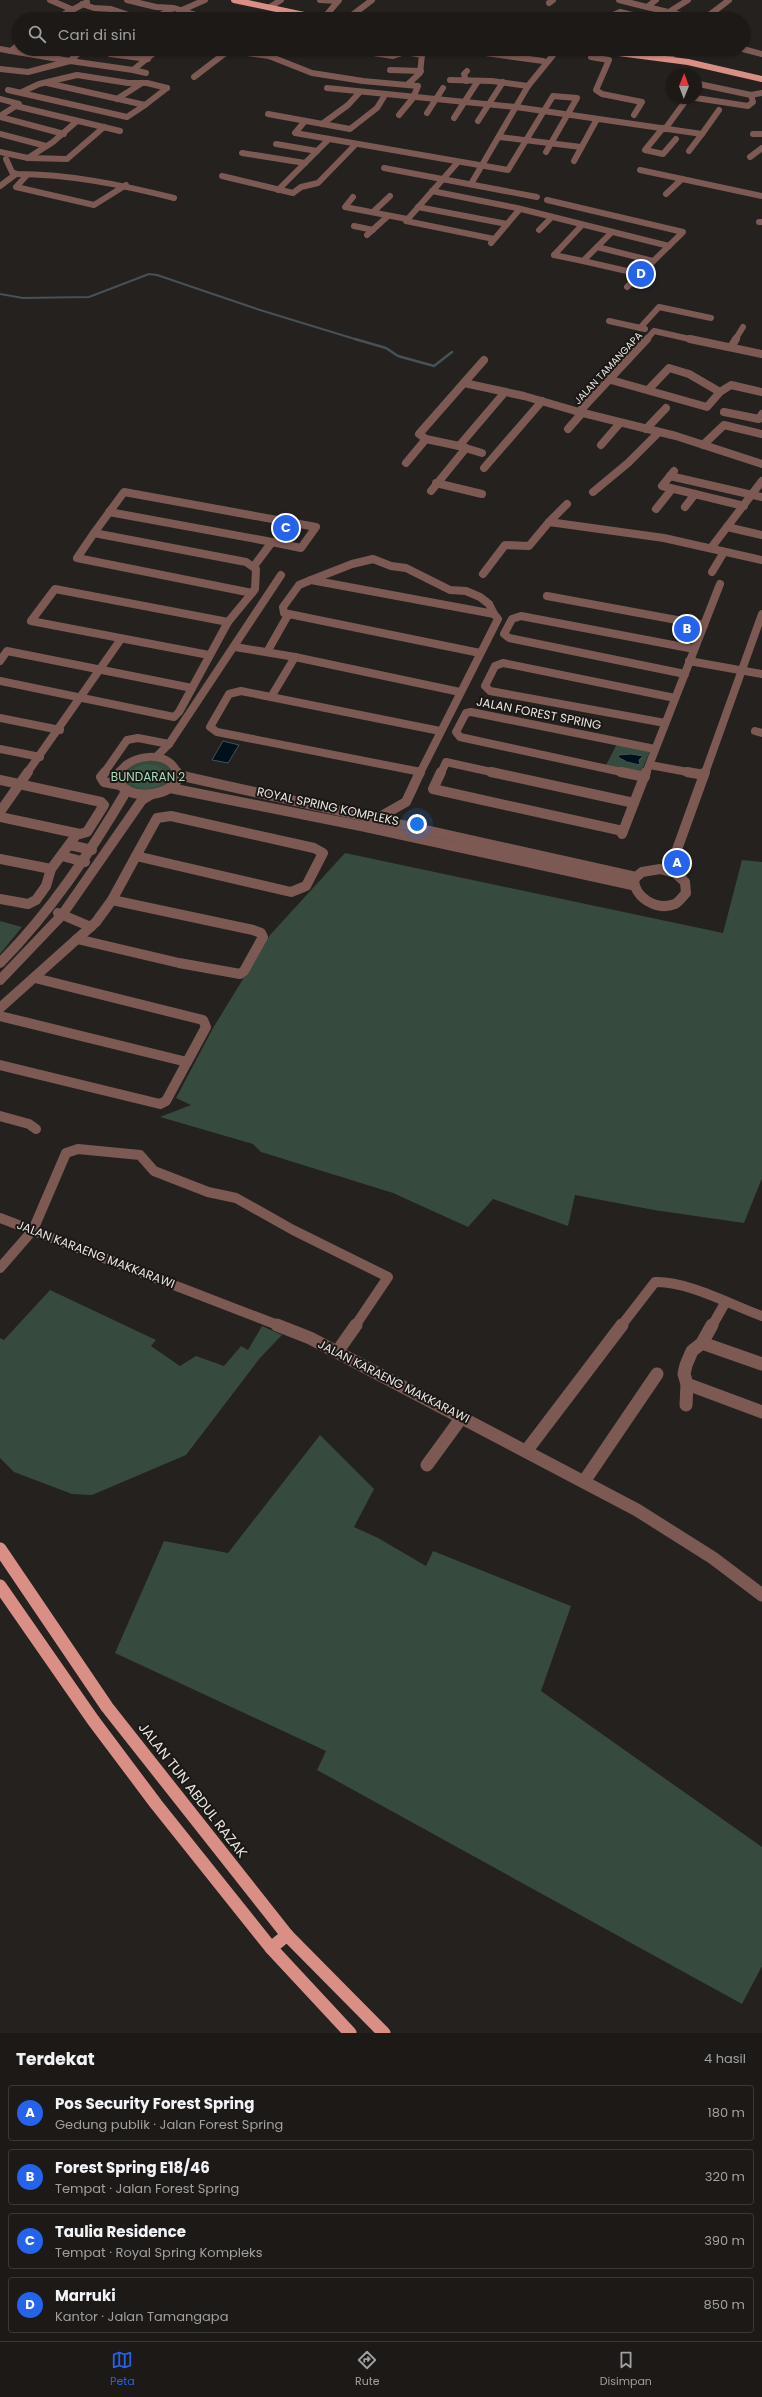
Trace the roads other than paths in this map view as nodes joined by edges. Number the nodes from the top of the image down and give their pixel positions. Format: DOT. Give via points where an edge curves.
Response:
graph roads {
  1 [pos="50,0"];
  2 [pos="91,0"];
  3 [pos="131,0"];
  4 [pos="205,0"];
  5 [pos="235,0"];
  6 [pos="269,0"];
  7 [pos="281,0"];
  8 [pos="320,0"];
  9 [pos="372,0"];
  10 [pos="619,0"];
  11 [pos="656,0"];
  12 [pos="688,0"];
  13 [pos="729,0"];
  14 [pos="338,1"];
  15 [pos="82,4"];
  16 [pos="146,5"];
  17 [pos="262,5"];
  18 [pos="270,7"];
  19 [pos="647,7"];
  20 [pos="140,8"];
  21 [pos="174,8"];
  22 [pos="71,9"];
  23 [pos="182,10"];
  24 [pos="66,12"];
  25 [pos="121,12"];
  26 [pos="166,12"];
  27 [pos="188,12"];
  28 [pos="292,12"];
  29 [pos="329,12"];
  30 [pos="356,12"];
  31 [pos="669,12"];
  32 [pos="713,12"];
  33 [pos="0,49"];
  34 [pos="11,51"];
  35 [pos="750,51"];
  36 [pos="762,54"];
  37 [pos="42,56"];
  38 [pos="75,56"];
  39 [pos="108,56"];
  40 [pos="125,56"];
  41 [pos="151,56"];
  42 [pos="221,56"];
  43 [pos="269,56"];
  44 [pos="422,56"];
  45 [pos="507,56"];
  46 [pos="551,56"];
  47 [pos="552,56"];
  48 [pos="591,56"];
  49 [pos="655,56"];
  50 [pos="672,56"];
  51 [pos="148,59"];
  52 [pos="670,59"];
  53 [pos="70,61"];
  54 [pos="543,61"];
  55 [pos="97,65"];
  56 [pos="0,66"];
  57 [pos="0,69"];
  58 [pos="133,70"];
  59 [pos="390,70"];
  60 [pos="35,71"];
  61 [pos="421,71"];
  62 [pos="467,71"];
  63 [pos="146,73"];
  64 [pos="534,76"];
  65 [pos="194,77"];
  66 [pos="762,79"];
  67 [pos="450,80"];
  68 [pos="110,81"];
  69 [pos="466,81"];
  70 [pos="478,81"];
  71 [pos="143,82"];
  72 [pos="503,82"];
  73 [pos="47,83"];
  74 [pos="408,84"];
  75 [pos="104,85"];
  76 [pos="702,85"];
  77 [pos="528,86"];
  78 [pos="327,88"];
  79 [pos="443,88"];
  80 [pos="99,89"];
  81 [pos="22,92"];
  82 [pos="93,93"];
  83 [pos="359,93"];
  84 [pos="761,93"];
  85 [pos="0,94"];
  86 [pos="385,95"];
  87 [pos="751,95"];
  88 [pos="413,98"];
  89 [pos="0,99"];
  90 [pos="117,99"];
  91 [pos="436,100"];
  92 [pos="702,100"];
  93 [pos="464,102"];
  94 [pos="683,104"];
  95 [pos="145,105"];
  96 [pos="489,105"];
  97 [pos="16,106"];
  98 [pos="516,108"];
  99 [pos="719,110"];
  100 [pos="543,111"];
  101 [pos="427,113"];
  102 [pos="268,114"];
  103 [pos="399,114"];
  104 [pos="568,115"];
  105 [pos="634,116"];
  106 [pos="0,117"];
  107 [pos="454,118"];
  108 [pos="597,119"];
  109 [pos="77,121"];
  110 [pos="305,121"];
  111 [pos="478,121"];
  112 [pos="322,124"];
  113 [pos="104,127"];
  114 [pos="664,128"];
  115 [pos="120,131"];
  116 [pos="0,134"];
  117 [pos="64,134"];
  118 [pos="702,134"];
  119 [pos="753,134"];
  120 [pos="762,134"];
  121 [pos="499,137"];
  122 [pos="676,139"];
  123 [pos="328,140"];
  124 [pos="526,140"];
  125 [pos="552,143"];
  126 [pos="276,144"];
  127 [pos="355,145"];
  128 [pos="46,146"];
  129 [pos="581,147"];
  130 [pos="762,148"];
  131 [pos="317,151"];
  132 [pos="688,151"];
  133 [pos="546,152"];
  134 [pos="242,153"];
  135 [pos="2,156"];
  136 [pos="27,158"];
  137 [pos="750,158"];
  138 [pos="574,161"];
  139 [pos="458,162"];
  140 [pos="306,163"];
  141 [pos="481,166"];
  142 [pos="384,168"];
  143 [pos="640,170"];
  144 [pos="16,174"];
  145 [pos="27,175"];
  146 [pos="222,176"];
  147 [pos="443,179"];
  148 [pos="682,179"];
  149 [pos="471,184"];
  150 [pos="1,185"];
  151 [pos="126,185"];
  152 [pos="16,187"];
  153 [pos="278,190"];
  154 [pos="432,191"];
  155 [pos="666,194"];
  156 [pos="390,196"];
  157 [pos="762,196"];
  158 [pos="353,197"];
  159 [pos="537,197"];
  160 [pos="174,198"];
  161 [pos="547,200"];
  162 [pos="558,202"];
  163 [pos="418,207"];
  164 [pos="520,210"];
  165 [pos="373,212"];
  166 [pos="388,216"];
  167 [pos="549,216"];
  168 [pos="407,220"];
  169 [pos="507,224"];
  170 [pos="582,225"];
  171 [pos="354,226"];
  172 [pos="373,230"];
  173 [pos="539,230"];
  174 [pos="612,232"];
  175 [pos="367,235"];
  176 [pos="668,246"];
  177 [pos="597,247"];
  178 [pos="583,261"];
  179 [pos="653,261"];
  180 [pos="640,274"];
  181 [pos="627,287"];
  182 [pos="711,318"];
  183 [pos="609,321"];
  184 [pos="743,327"];
  185 [pos="640,328"];
  186 [pos="654,331"];
  187 [pos="731,348"];
  188 [pos="762,354"];
  189 [pos="484,360"];
  190 [pos="611,380"];
  191 [pos="464,383"];
  192 [pos="648,390"];
  193 [pos="505,392"];
  194 [pos="720,392"];
  195 [pos="762,392"];
  196 [pos="542,401"];
  197 [pos="666,408"];
  198 [pos="724,412"];
  199 [pos="581,413"];
  200 [pos="761,418"];
  201 [pos="620,423"];
  202 [pos="568,429"];
  203 [pos="646,429"];
  204 [pos="659,432"];
  205 [pos="762,434"];
  206 [pos="426,439"];
  207 [pos="703,445"];
  208 [pos="601,446"];
  209 [pos="462,447"];
  210 [pos="482,453"];
  211 [pos="406,462"];
  212 [pos="762,464"];
  213 [pos="484,468"];
  214 [pos="762,481"];
  215 [pos="436,483"];
  216 [pos="672,489"];
  217 [pos="431,491"];
  218 [pos="593,492"];
  219 [pos="482,494"];
  220 [pos="695,494"];
  221 [pos="751,494"];
  222 [pos="762,497"];
  223 [pos="567,504"];
  224 [pos="744,506"];
  225 [pos="684,507"];
  226 [pos="656,509"];
  227 [pos="110,512"];
  228 [pos="549,522"];
  229 [pos="727,527"];
  230 [pos="94,533"];
  231 [pos="762,535"];
  232 [pos="272,542"];
  233 [pos="711,548"];
  234 [pos="724,552"];
  235 [pos="762,560"];
  236 [pos="254,566"];
  237 [pos="712,572"];
  238 [pos="483,574"];
  239 [pos="281,575"];
  240 [pos="311,580"];
  241 [pos="720,584"];
  242 [pos="253,593"];
  243 [pos="547,596"];
  244 [pos="494,614"];
  245 [pos="762,614"];
  246 [pos="288,615"];
  247 [pos="228,622"];
  248 [pos="704,625"];
  249 [pos="218,638"];
  250 [pos="121,639"];
  251 [pos="236,644"];
  252 [pos="694,649"];
  253 [pos="267,652"];
  254 [pos="480,653"];
  255 [pos="209,654"];
  256 [pos="295,657"];
  257 [pos="0,661"];
  258 [pos="690,661"];
  259 [pos="100,670"];
  260 [pos="742,670"];
  261 [pos="684,674"];
  262 [pos="762,674"];
  263 [pos="0,681"];
  264 [pos="192,688"];
  265 [pos="460,692"];
  266 [pos="271,697"];
  267 [pos="675,698"];
  268 [pos="80,699"];
  269 [pos="0,718"];
  270 [pos="665,723"];
  271 [pos="60,730"];
  272 [pos="440,731"];
  273 [pos="169,744"];
  274 [pos="0,749"];
  275 [pos="655,749"];
  276 [pos="40,757"];
  277 [pos="156,757"];
  278 [pos="650,765"];
  279 [pos="421,772"];
  280 [pos="178,775"];
  281 [pos="704,775"];
  282 [pos="645,777"];
  283 [pos="0,780"];
  284 [pos="21,784"];
  285 [pos="124,788"];
  286 [pos="170,788"];
  287 [pos="152,794"];
  288 [pos="634,803"];
  289 [pos="0,812"];
  290 [pos="0,817"];
  291 [pos="376,819"];
  292 [pos="361,826"];
  293 [pos="77,834"];
  294 [pos="70,845"];
  295 [pos="92,850"];
  296 [pos="675,855"];
  297 [pos="62,856"];
  298 [pos="136,856"];
  299 [pos="0,859"];
  300 [pos="85,862"];
  301 [pos="51,869"];
  302 [pos="660,869"];
  303 [pos="675,873"];
  304 [pos="634,881"];
  305 [pos="0,899"];
  306 [pos="112,900"];
  307 [pos="50,910"];
  308 [pos="62,915"];
  309 [pos="91,927"];
  310 [pos="77,939"];
  311 [pos="0,963"];
  312 [pos="35,978"];
  313 [pos="0,980"];
  314 [pos="0,1008"];
  315 [pos="0,1016"];
  316 [pos="187,1062"];
  317 [pos="0,1066"];
  318 [pos="0,1116"];
  319 [pos="36,1129"];
  320 [pos="0,1218"];
  321 [pos="33,1230"];
  322 [pos="0,1268"];
  323 [pos="725,1303"];
  324 [pos="762,1316"];
  325 [pos="702,1343"];
  326 [pos="337,1352"];
  327 [pos="762,1364"];
  328 [pos="657,1374"];
  329 [pos="687,1384"];
  330 [pos="686,1405"];
  331 [pos="762,1412"];
  332 [pos="462,1417"];
  333 [pos="527,1450"];
  334 [pos="427,1466"];
  335 [pos="585,1480"];
  336 [pos="0,1549"];
  337 [pos="0,1586"];
  338 [pos="762,1595"];
  339 [pos="287,1935"];
  340 [pos="271,1948"];
  341 [pos="350,2033"];
  342 [pos="384,2033"];
  1 -- 22 [label="street"];
  2 -- 15 [label="street"];
  3 -- 16 [label="street"];
  4 -- 23 [label="street"];
  5 -- 17 [label="main road"];
  6 -- 17 [label="street"];
  7 -- 18 [label="street"];
  8 -- 14 [label="street"];
  9 -- 30 [label="street"];
  10 -- 19 [label="street"];
  11 -- 19 [label="street"];
  12 -- 31 [label="street"];
  13 -- 32 [label="street"];
  14 -- 29 [label="street"];
  15 -- 22 [label="street"];
  15 -- 25 [label="street"];
  16 -- 20 [label="street"];
  16 -- 21 [label="street"];
  17 -- 18 [label="main road"];
  18 -- 28 [label="main road"];
  19 -- 31 [label="street"];
  21 -- 23 [label="street"];
  21 -- 26 [label="street"];
  22 -- 24 [label="street"];
  23 -- 27 [label="street"];
  33 -- 34 [label="street"];
  35 -- 36 [label="street"];
  37 -- 53 [label="street"];
  38 -- 53 [label="street"];
  39 -- 55 [label="street"];
  40 -- 51 [label="street"];
  41 -- 51 [label="street"];
  42 -- 65 [label="street"];
  43 -- 74 [label="street" via="310,72 363,81"];
  44 -- 61 [label="street"];
  45 -- 54 [label="street"];
  46 -- 54 [label="street"];
  47 -- 64 [label="street"];
  48 -- 105 [label="street" via="609,60 596,90 602,94 642,102"];
  49 -- 52 [label="main road"];
  50 -- 52 [label="street"];
  51 -- 58 [label="street"];
  52 -- 66 [label="main road"];
  53 -- 55 [label="street"];
  53 -- 60 [label="street"];
  54 -- 64 [label="street" via="533,73"];
  55 -- 58 [label="street"];
  56 -- 60 [label="street"];
  57 -- 60 [label="street"];
  58 -- 63 [label="street"];
  59 -- 61 [label="street"];
  61 -- 74 [label="street"];
  62 -- 69 [label="street" via="464,74"];
  64 -- 77 [label="street"];
  67 -- 69 [label="street"];
  68 -- 71 [label="street"];
  68 -- 73 [label="street" via="78,75"];
  68 -- 75 [label="street"];
  69 -- 70 [label="street"];
  70 -- 72 [label="street"];
  70 -- 93 [label="street"];
  71 -- 90 [label="street"];
  71 -- 95 [label="street" via="167,88"];
  72 -- 77 [label="street"];
  72 -- 96 [label="street"];
  73 -- 81 [label="street"];
  73 -- 82 [label="street"];
  74 -- 88 [label="street" via="418,86"];
  76 -- 87 [label="street"];
  77 -- 98 [label="street"];
  78 -- 83 [label="street"];
  79 -- 91 [label="street"];
  80 -- 82 [label="street"];
  81 -- 85 [label="street" via="6,87"];
  81 -- 95 [label="street" via="127,117"];
  82 -- 90 [label="street"];
  83 -- 86 [label="street"];
  83 -- 112 [label="street" via="348,105"];
  84 -- 87 [label="street"];
  86 -- 88 [label="street"];
  86 -- 112 [label="street" via="377,108 351,128"];
  87 -- 92 [label="street" via="753,102 748,106"];
  88 -- 91 [label="street"];
  88 -- 103 [label="street"];
  89 -- 97 [label="street" via="18,103"];
  90 -- 95 [label="street"];
  91 -- 93 [label="street"];
  91 -- 101 [label="street"];
  93 -- 96 [label="street"];
  93 -- 107 [label="street"];
  94 -- 114 [label="street"];
  96 -- 98 [label="street"];
  96 -- 111 [label="street"];
  97 -- 106 [label="street"];
  97 -- 109 [label="street"];
  98 -- 100 [label="street"];
  98 -- 121 [label="street"];
  99 -- 118 [label="street"];
  100 -- 104 [label="street"];
  100 -- 104 [label="street" via="553,96 576,98"];
  100 -- 124 [label="street"];
  102 -- 110 [label="street"];
  104 -- 108 [label="street"];
  104 -- 125 [label="street"];
  106 -- 117 [label="street"];
  108 -- 114 [label="street"];
  108 -- 129 [label="street"];
  109 -- 113 [label="street"];
  109 -- 117 [label="street"];
  110 -- 112 [label="street"];
  110 -- 123 [label="street" via="295,133"];
  113 -- 115 [label="street"];
  113 -- 136 [label="street" via="67,159"];
  114 -- 118 [label="street"];
  114 -- 122 [label="street" via="645,150 663,154"];
  116 -- 128 [label="street"];
  117 -- 128 [label="street"];
  118 -- 132 [label="street"];
  119 -- 120 [label="street"];
  121 -- 124 [label="street"];
  121 -- 141 [label="street"];
  123 -- 127 [label="street"];
  123 -- 131 [label="street"];
  124 -- 125 [label="street"];
  124 -- 141 [label="street" via="510,169"];
  125 -- 129 [label="street"];
  125 -- 133 [label="street"];
  126 -- 131 [label="street"];
  127 -- 139 [label="street"];
  127 -- 153 [label="street" via="316,184 300,187 293,193"];
  128 -- 136 [label="street"];
  129 -- 138 [label="street"];
  130 -- 137 [label="street"];
  131 -- 140 [label="street"];
  134 -- 140 [label="street"];
  135 -- 136 [label="street"];
  135 -- 144 [label="street"];
  139 -- 141 [label="street"];
  139 -- 147 [label="street"];
  140 -- 153 [label="street"];
  141 -- 149 [label="street"];
  142 -- 147 [label="street"];
  143 -- 148 [label="street"];
  144 -- 145 [label="street"];
  144 -- 150 [label="street"];
  145 -- 151 [label="street" via="54,174"];
  145 -- 152 [label="street"];
  146 -- 153 [label="street"];
  147 -- 149 [label="street"];
  147 -- 154 [label="street"];
  148 -- 155 [label="street"];
  148 -- 157 [label="street"];
  149 -- 159 [label="street"];
  150 -- 152 [label="street"];
  151 -- 152 [label="street" via="94,204"];
  151 -- 160 [label="street"];
  154 -- 163 [label="street"];
  154 -- 164 [label="street"];
  156 -- 165 [label="street"];
  158 -- 165 [label="street" via="345,207"];
  161 -- 162 [label="street"];
  162 -- 167 [label="street"];
  162 -- 176 [label="street" via="683,232"];
  163 -- 168 [label="street"];
  163 -- 169 [label="street"];
  164 -- 167 [label="street"];
  164 -- 169 [label="street"];
  165 -- 166 [label="street"];
  166 -- 168 [label="street"];
  166 -- 172 [label="street"];
  167 -- 170 [label="street"];
  167 -- 173 [label="street"];
  168 -- 169 [label="street" via="492,241"];
  170 -- 174 [label="street"];
  170 -- 178 [label="street" via="554,255"];
  171 -- 172 [label="street"];
  172 -- 175 [label="street"];
  174 -- 176 [label="street"];
  174 -- 177 [label="street"];
  176 -- 179 [label="street"];
  177 -- 178 [label="street"];
  177 -- 179 [label="street"];
  178 -- 180 [label="street"];
  179 -- 180 [label="street"];
  180 -- 181 [label="street"];
  182 -- 185 [label="street" via="659,307"];
  183 -- 185 [label="street"];
  184 -- 187 [label="street"];
  185 -- 186 [label="street"];
  186 -- 187 [label="street, JALAN TAMANGAPA"];
  186 -- 190 [label="street, JALAN TAMANGAPA"];
  187 -- 188 [label="street, JALAN TAMANGAPA"];
  189 -- 191 [label="street"];
  190 -- 192 [label="street"];
  190 -- 199 [label="street, JALAN TAMANGAPA"];
  191 -- 193 [label="street"];
  191 -- 206 [label="street" via="419,434"];
  192 -- 194 [label="street" via="707,407"];
  192 -- 194 [label="street" via="664,370 669,368 689,374"];
  193 -- 196 [label="street"];
  193 -- 209 [label="street"];
  194 -- 195 [label="street" via="731,385"];
  196 -- 199 [label="street"];
  196 -- 213 [label="street"];
  197 -- 203 [label="street"];
  198 -- 200 [label="street"];
  199 -- 201 [label="street, JALAN TAMANGAPA"];
  199 -- 202 [label="street"];
  201 -- 203 [label="street, JALAN TAMANGAPA"];
  201 -- 208 [label="street"];
  203 -- 204 [label="street, JALAN TAMANGAPA"];
  204 -- 207 [label="street, JALAN TAMANGAPA"];
  204 -- 218 [label="street" via="628,463"];
  205 -- 207 [label="street" via="724,425"];
  206 -- 209 [label="street"];
  206 -- 211 [label="street"];
  207 -- 212 [label="street, JALAN TAMANGAPA"];
  209 -- 210 [label="street"];
  209 -- 215 [label="street"];
  214 -- 221 [label="street"];
  215 -- 217 [label="street"];
  215 -- 219 [label="street"];
  216 -- 220 [label="street"];
  216 -- 221 [label="street" via="662,485 672,474"];
  216 -- 226 [label="street"];
  220 -- 224 [label="street"];
  220 -- 225 [label="street"];
  221 -- 222 [label="street"];
  221 -- 224 [label="street"];
  223 -- 228 [label="street"];
  224 -- 229 [label="street"];
  227 -- 230 [label="street"];
  227 -- 232 [label="street"];
  227 -- 232 [label="street" via="124,492 316,527 301,548"];
  228 -- 233 [label="street" via="664,538"];
  228 -- 238 [label="street" via="529,546 505,545"];
  229 -- 231 [label="street"];
  229 -- 233 [label="street"];
  230 -- 236 [label="street" via="246,562"];
  230 -- 242 [label="street" via="77,558"];
  232 -- 236 [label="street"];
  233 -- 234 [label="street"];
  234 -- 235 [label="street"];
  234 -- 237 [label="street"];
  236 -- 242 [label="street" via="257,585"];
  239 -- 251 [label="street"];
  240 -- 244 [label="street"];
  240 -- 244 [label="street" via="352,564 373,559 391,566 406,568 450,590 480,597 490,604"];
  240 -- 246 [label="street" via="299,585 283,607 284,613"];
  241 -- 248 [label="street"];
  242 -- 247 [label="street"];
  243 -- 248 [label="street"];
  244 -- 254 [label="street" via="498,617 497,622"];
  245 -- 260 [label="street"];
  246 -- 253 [label="street"];
  246 -- 254 [label="street"];
  247 -- 249 [label="street"];
  247 -- 250 [label="street" via="55,589 31,621"];
  248 -- 252 [label="street"];
  249 -- 251 [label="street"];
  249 -- 255 [label="street"];
  250 -- 255 [label="street"];
  250 -- 259 [label="street"];
  251 -- 253 [label="street"];
  251 -- 273 [label="street"];
  252 -- 258 [label="street"];
  252 -- 261 [label="street" via="521,616 512,619 504,634 509,638"];
  253 -- 256 [label="street"];
  254 -- 265 [label="street"];
  255 -- 264 [label="street"];
  256 -- 265 [label="street"];
  256 -- 266 [label="street"];
  257 -- 259 [label="street" via="7,651"];
  258 -- 260 [label="street"];
  258 -- 261 [label="street"];
  259 -- 264 [label="street"];
  259 -- 268 [label="street"];
  260 -- 262 [label="street"];
  260 -- 281 [label="street"];
  261 -- 267 [label="street"];
  263 -- 268 [label="street"];
  264 -- 268 [label="street" via="176,715 170,717"];
  265 -- 272 [label="street"];
  266 -- 272 [label="street"];
  266 -- 279 [label="street" via="233,692 229,694 210,727 217,732"];
  267 -- 270 [label="street"];
  267 -- 270 [label="street, JALAN FOREST SPRING" via="503,663 493,668 485,686 490,691"];
  268 -- 271 [label="street"];
  269 -- 271 [label="street"];
  270 -- 275 [label="street"];
  271 -- 276 [label="street"];
  272 -- 279 [label="street"];
  273 -- 277 [label="street"];
  273 -- 285 [label="street" via="138,738 127,740 101,777 104,782"];
  274 -- 276 [label="street"];
  275 -- 278 [label="street"];
  275 -- 282 [label="street, JALAN FOREST SPRING" via="471,712 466,713 456,732 460,737"];
  276 -- 284 [label="street"];
  277 -- 280 [label="street" via="174,765"];
  277 -- 285 [label="street" via="140,758 125,764 118,774"];
  278 -- 281 [label="street"];
  278 -- 282 [label="street"];
  279 -- 291 [label="street" via="406,802"];
  280 -- 286 [label="street"];
  280 -- 291 [label="street, ROYAL SPRING KOMPLEKS"];
  281 -- 296 [label="street"];
  282 -- 288 [label="street"];
  283 -- 284 [label="street"];
  284 -- 289 [label="street"];
  284 -- 293 [label="street" via="103,804 87,832"];
  285 -- 287 [label="street" via="138,794"];
  285 -- 295 [label="street"];
  286 -- 287 [label="street"];
  286 -- 292 [label="street, ROYAL SPRING KOMPLEKS"];
  287 -- 308 [label="street" via="142,800"];
  288 -- 288 [label="street" via="623,832 433,789 446,762"];
  290 -- 293 [label="street"];
  291 -- 292 [label="street" via="373,823"];
  291 -- 304 [label="street, ROYAL SPRING KOMPLEKS" via="598,868"];
  292 -- 304 [label="street, ROYAL SPRING KOMPLEKS" via="597,878"];
  293 -- 294 [label="street"];
  294 -- 295 [label="street"];
  294 -- 297 [label="street"];
  295 -- 300 [label="street"];
  296 -- 302 [label="street"];
  296 -- 303 [label="street"];
  297 -- 300 [label="street"];
  297 -- 301 [label="street"];
  298 -- 298 [label="street" via="157,818 163,816 190,819 323,852 306,886 291,892"];
  298 -- 306 [label="street"];
  299 -- 301 [label="street"];
  300 -- 307 [label="street"];
  301 -- 305 [label="street" via="41,895 32,903"];
  302 -- 303 [label="street"];
  302 -- 304 [label="street" via="647,870"];
  303 -- 304 [label="street" via="685,882 687,890 683,898 670,904 646,902 637,896"];
  306 -- 309 [label="street"];
  306 -- 310 [label="street" via="253,930 261,933 263,937 240,974 179,963"];
  307 -- 308 [label="street"];
  307 -- 311 [label="street"];
  308 -- 309 [label="street"];
  308 -- 313 [label="street"];
  309 -- 310 [label="street"];
  310 -- 312 [label="street"];
  312 -- 314 [label="street"];
  312 -- 316 [label="street" via="203,1020 206,1027"];
  315 -- 316 [label="street"];
  316 -- 317 [label="street" via="166,1101 160,1104"];
  318 -- 319 [label="street" via="29,1124"];
  320 -- 321 [label="street, JALAN KARAENG MAKKARAWI"];
  321 -- 322 [label="street"];
  321 -- 326 [label="street, JALAN KARAENG MAKKARAWI" via="247,1311"];
  321 -- 326 [label="street" via="69,1151 78,1149 144,1156 154,1171 208,1192 236,1198 388,1277"];
  323 -- 324 [label="street"];
  323 -- 325 [label="street"];
  323 -- 333 [label="street" via="677,1285 660,1280 655,1282"];
  325 -- 327 [label="street"];
  325 -- 329 [label="street" via="692,1351 686,1365 684,1374"];
  326 -- 332 [label="street, JALAN KARAENG MAKKARAWI"];
  328 -- 335 [label="street"];
  329 -- 330 [label="street"];
  329 -- 331 [label="street"];
  332 -- 333 [label="street, JALAN KARAENG MAKKARAWI"];
  332 -- 334 [label="street"];
  333 -- 335 [label="street, JALAN KARAENG MAKKARAWI"];
  335 -- 338 [label="street, JALAN KARAENG MAKKARAWI" via="684,1538"];
  336 -- 339 [label="main road, JALAN TUN ABDUL RAZAK" via="107,1707"];
  337 -- 340 [label="main road" via="102,1732"];
  339 -- 340 [label="main road"];
  339 -- 342 [label="main road, JALAN TUN ABDUL RAZAK"];
  340 -- 341 [label="main road"];
}
